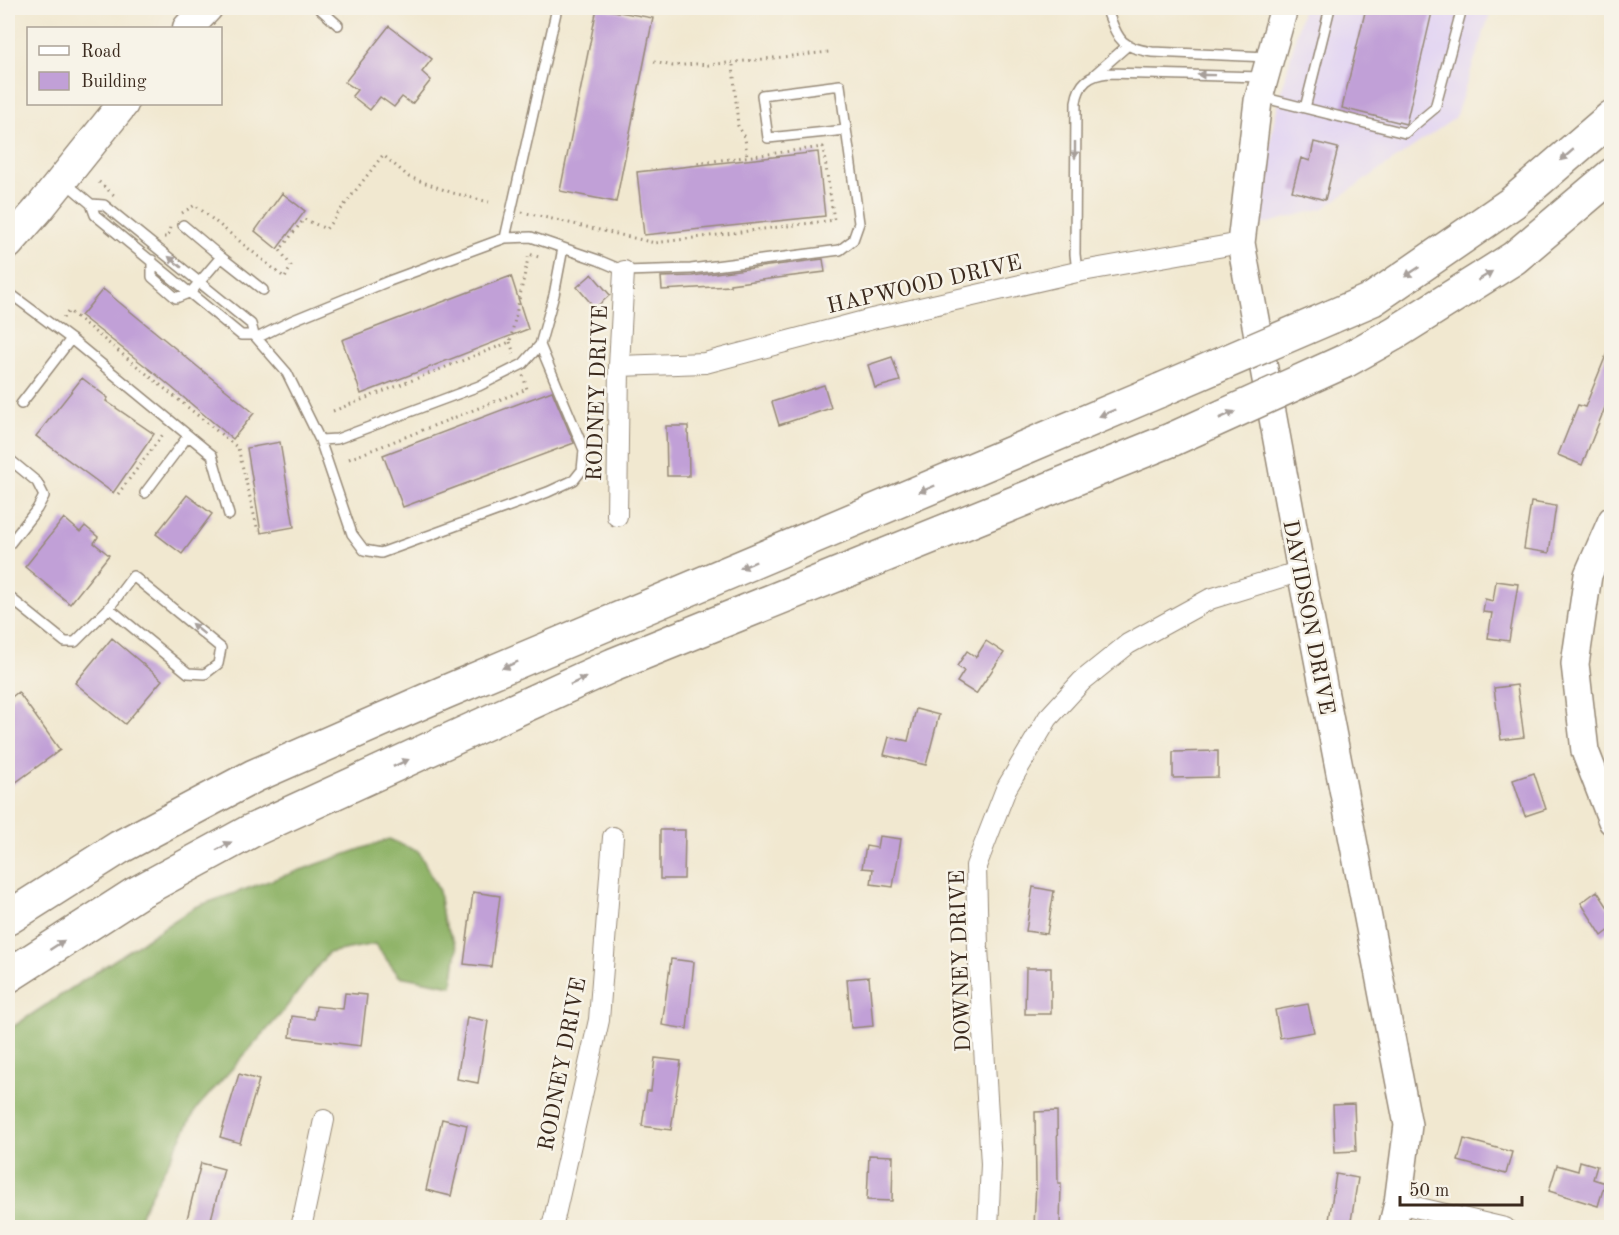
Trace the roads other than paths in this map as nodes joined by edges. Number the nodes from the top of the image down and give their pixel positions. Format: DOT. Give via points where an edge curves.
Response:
graph roads {
  1 [pos="319,8"];
  2 [pos="557,8"];
  3 [pos="1106,8"];
  4 [pos="1284,8"];
  5 [pos="1330,8"];
  6 [pos="1462,8"];
  7 [pos="339,25"];
  8 [pos="1127,46"];
  9 [pos="1091,76"];
  10 [pos="1265,77"];
  11 [pos="122,105"];
  12 [pos="1305,108"];
  13 [pos="1611,117"];
  14 [pos="846,130"];
  15 [pos="1611,175"];
  16 [pos="62,181"];
  17 [pos="91,204"];
  18 [pos="179,223"];
  19 [pos="505,238"];
  20 [pos="1241,243"];
  21 [pos="8,244"];
  22 [pos="563,248"];
  23 [pos="221,257"];
  24 [pos="152,260"];
  25 [pos="624,271"];
  26 [pos="1077,272"];
  27 [pos="200,282"];
  28 [pos="263,290"];
  29 [pos="8,292"];
  30 [pos="191,292"];
  31 [pos="256,336"];
  32 [pos="71,339"];
  33 [pos="540,345"];
  34 [pos="619,366"];
  35 [pos="21,404"];
  36 [pos="188,436"];
  37 [pos="320,440"];
  38 [pos="8,458"];
  39 [pos="145,493"];
  40 [pos="229,515"];
  41 [pos="617,516"];
  42 [pos="1611,520"];
  43 [pos="8,546"];
  44 [pos="1300,571"];
  45 [pos="8,596"];
  46 [pos="109,608"];
  47 [pos="1611,821"];
  48 [pos="613,837"];
  49 [pos="8,918"];
  50 [pos="8,976"];
  51 [pos="324,1120"];
  52 [pos="1395,1215"];
  53 [pos="301,1227"];
  54 [pos="552,1227"];
  55 [pos="988,1227"];
  56 [pos="1505,1227"];
  1 -- 7 [label="lane"];
  2 -- 19 [label="lane"];
  3 -- 8 [label="lane" via="1119,38"];
  4 -- 10 [label="street, DAVIDSON DRIVE"];
  5 -- 12 [label="lane"];
  6 -- 12 [label="lane" via="1435,108 1405,133"];
  8 -- 9 [label="lane"];
  8 -- 10 [label="lane"];
  10 -- 9 [label="lane, one-way" via="1108,73"];
  9 -- 26 [label="lane, one-way" via="1077,92 1076,102"];
  10 -- 12 [label="lane"];
  10 -- 20 [label="street, DAVIDSON DRIVE"];
  11 -- 16 [label="main road"];
  13 -- 49 [label="highway, one-way, bridge" via="1512,203 1374,299 272,767 120,847"];
  14 -- 14 [label="lane" via="840,85 762,95 768,138"];
  14 -- 25 [label="lane" via="859,223 854,240 840,250 691,269"];
  50 -- 15 [label="highway, one-way, bridge" via="137,893 262,826 613,665 1173,440 1346,361 1514,258"];
  16 -- 17 [label="lane"];
  16 -- 21 [label="main road"];
  17 -- 24 [label="lane" via="95,214"];
  27 -- 17 [label="lane, one-way" via="104,205"];
  18 -- 23 [label="lane"];
  19 -- 22 [label="lane" via="531,237"];
  19 -- 31 [label="lane"];
  20 -- 26 [label="street, HAPWOOD DRIVE"];
  20 -- 44 [label="street, DAVIDSON DRIVE"];
  22 -- 25 [label="lane"];
  22 -- 33 [label="lane"];
  23 -- 27 [label="lane"];
  23 -- 28 [label="lane"];
  24 -- 30 [label="lane"];
  24 -- 30 [label="lane" via="152,277 176,298"];
  25 -- 34 [label="street, RODNEY DRIVE"];
  26 -- 34 [label="street, HAPWOOD DRIVE" via="872,319 705,363"];
  27 -- 30 [label="lane"];
  27 -- 31 [label="lane" via="251,324"];
  29 -- 32 [label="lane"];
  30 -- 31 [label="lane" via="241,335"];
  31 -- 37 [label="lane" via="287,373"];
  32 -- 35 [label="lane"];
  32 -- 36 [label="lane"];
  33 -- 37 [label="lane" via="523,364 479,386 337,439"];
  33 -- 37 [label="lane" via="584,450 582,470 574,480 548,492 381,554 364,550 352,534"];
  34 -- 41 [label="street, RODNEY DRIVE"];
  36 -- 39 [label="lane"];
  36 -- 40 [label="lane" via="212,455"];
  38 -- 43 [label="lane" via="37,482 44,496"];
  42 -- 47 [label="street" via="1588,575 1575,664 1585,751"];
  44 -- 52 [label="street, DAVIDSON DRIVE" via="1408,1125"];
  44 -- 55 [label="street, DOWNEY DRIVE" via="1209,599 1128,644 1082,681 1048,718 1006,789 976,866 991,1164"];
  45 -- 46 [label="lane" via="65,642 75,642"];
  46 -- 46 [label="lane, one-way" via="188,673 205,674 218,664 221,648 134,576"];
  48 -- 54 [label="street, RODNEY DRIVE" via="598,1020"];
  51 -- 53 [label="street"];
  52 -- 56 [label="street"];
}
